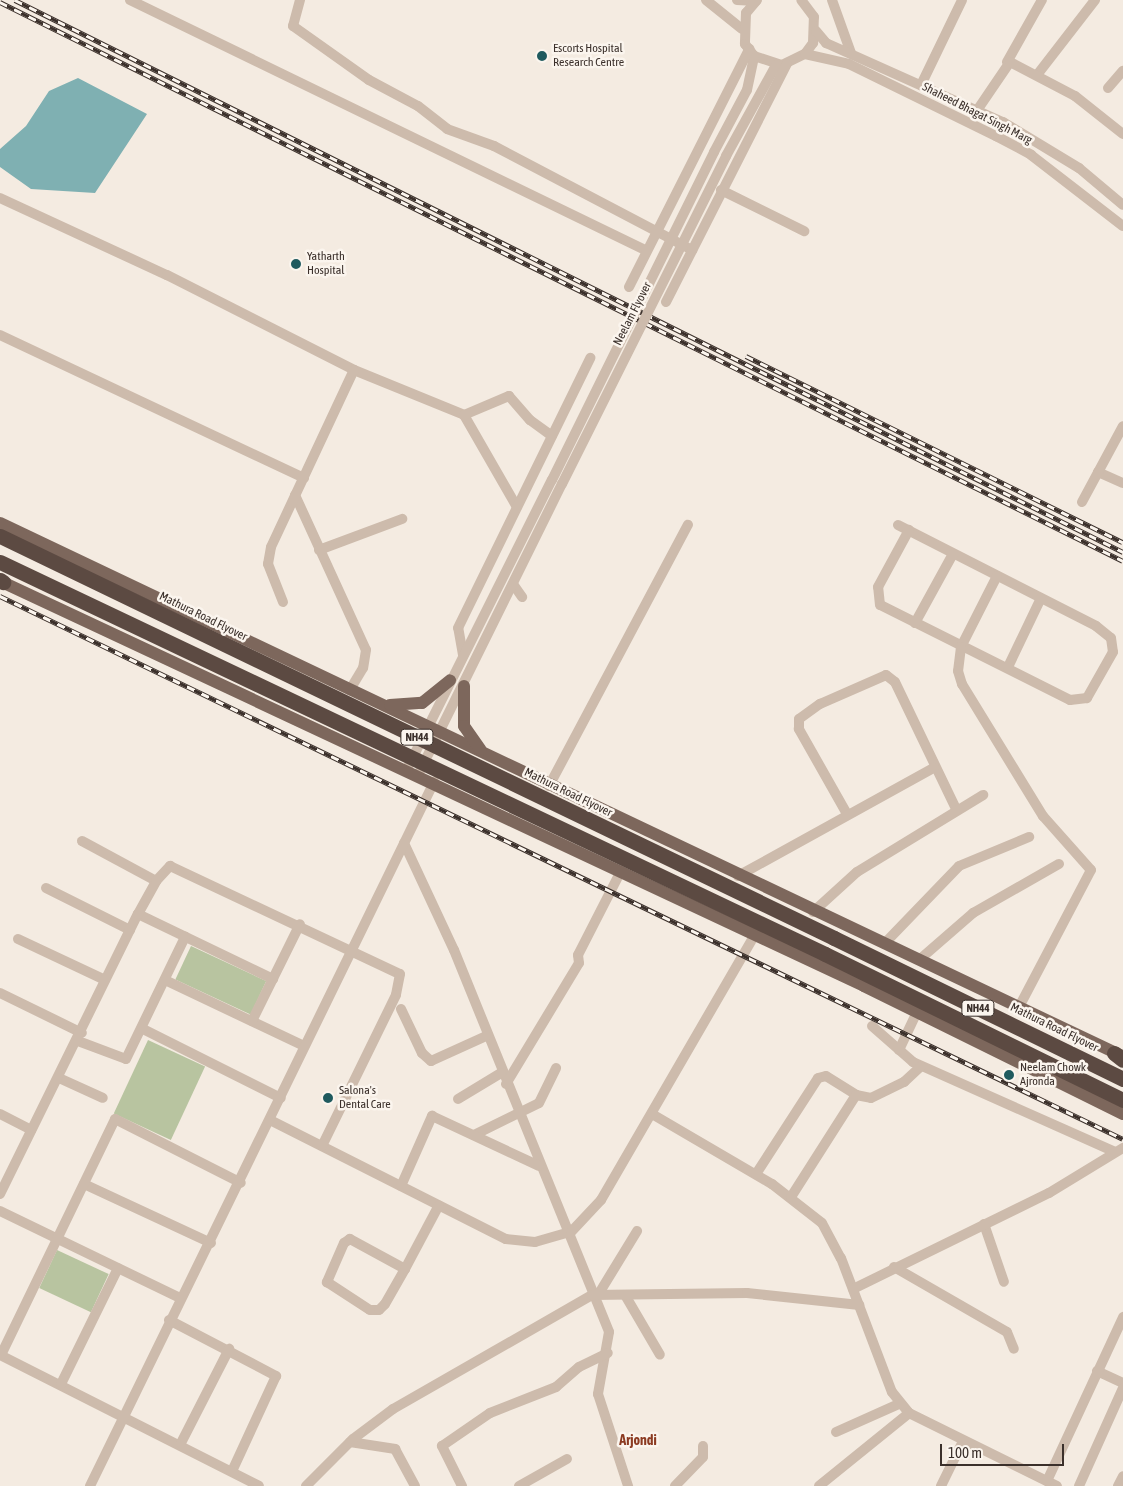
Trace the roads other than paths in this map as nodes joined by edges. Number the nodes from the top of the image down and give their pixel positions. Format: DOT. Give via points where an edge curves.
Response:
graph roads {
  1 [pos="130,0"];
  2 [pos="300,0"];
  3 [pos="706,0"];
  4 [pos="737,0"];
  5 [pos="756,0"];
  6 [pos="832,0"];
  7 [pos="841,0"];
  8 [pos="962,0"];
  9 [pos="1042,0"];
  10 [pos="1095,0"];
  11 [pos="805,2"];
  12 [pos="835,11"];
  13 [pos="742,29"];
  14 [pos="816,31"];
  15 [pos="751,52"];
  16 [pos="851,53"];
  17 [pos="805,54"];
  18 [pos="1007,62"];
  19 [pos="787,64"];
  20 [pos="776,65"];
  21 [pos="1123,71"];
  22 [pos="1036,75"];
  23 [pos="921,85"];
  24 [pos="1108,88"];
  25 [pos="978,109"];
  26 [pos="1123,134"];
  27 [pos="721,190"];
  28 [pos="0,198"];
  29 [pos="1123,204"];
  30 [pos="1123,226"];
  31 [pos="656,231"];
  32 [pos="804,231"];
  33 [pos="645,250"];
  34 [pos="692,250"];
  35 [pos="629,287"];
  36 [pos="666,302"];
  37 [pos="0,335"];
  38 [pos="590,358"];
  39 [pos="354,370"];
  40 [pos="464,415"];
  41 [pos="1123,426"];
  42 [pos="552,436"];
  43 [pos="1120,441"];
  44 [pos="1098,472"];
  45 [pos="304,478"];
  46 [pos="557,482"];
  47 [pos="1123,483"];
  48 [pos="296,495"];
  49 [pos="1082,502"];
  50 [pos="517,507"];
  51 [pos="402,519"];
  52 [pos="0,523"];
  53 [pos="898,525"];
  54 [pos="688,526"];
  55 [pos="909,530"];
  56 [pos="0,536"];
  57 [pos="319,550"];
  58 [pos="953,554"];
  59 [pos="0,562"];
  60 [pos="997,576"];
  61 [pos="1,581"];
  62 [pos="513,584"];
  63 [pos="522,597"];
  64 [pos="1041,598"];
  65 [pos="283,602"];
  66 [pos="915,623"];
  67 [pos="961,647"];
  68 [pos="463,655"];
  69 [pos="1008,667"];
  70 [pos="450,680"];
  71 [pos="464,686"];
  72 [pos="350,690"];
  73 [pos="380,704"];
  74 [pos="395,711"];
  75 [pos="427,726"];
  76 [pos="441,732"];
  77 [pos="374,754"];
  78 [pos="490,756"];
  79 [pos="934,768"];
  80 [pos="413,772"];
  81 [pos="434,782"];
  82 [pos="549,786"];
  83 [pos="983,795"];
  84 [pos="474,801"];
  85 [pos="956,809"];
  86 [pos="848,814"];
  87 [pos="1029,836"];
  88 [pos="82,841"];
  89 [pos="404,843"];
  90 [pos="1059,864"];
  91 [pos="621,871"];
  92 [pos="738,876"];
  93 [pos="156,880"];
  94 [pos="46,888"];
  95 [pos="813,912"];
  96 [pos="138,914"];
  97 [pos="300,924"];
  98 [pos="130,930"];
  99 [pos="755,934"];
  100 [pos="185,937"];
  101 [pos="18,939"];
  102 [pos="884,944"];
  103 [pos="352,949"];
  104 [pos="919,960"];
  105 [pos="273,979"];
  106 [pos="105,980"];
  107 [pos="165,980"];
  108 [pos="864,986"];
  109 [pos="0,993"];
  110 [pos="1019,1007"];
  111 [pos="401,1009"];
  112 [pos="917,1012"];
  113 [pos="945,1013"];
  114 [pos="252,1021"];
  115 [pos="872,1026"];
  116 [pos="143,1029"];
  117 [pos="486,1036"];
  118 [pos="80,1037"];
  119 [pos="304,1046"];
  120 [pos="899,1050"];
  121 [pos="1120,1056"];
  122 [pos="921,1066"];
  123 [pos="556,1068"];
  124 [pos="502,1074"];
  125 [pos="59,1078"];
  126 [pos="1123,1079"];
  127 [pos="506,1084"];
  128 [pos="856,1095"];
  129 [pos="103,1098"];
  130 [pos="281,1098"];
  131 [pos="458,1099"];
  132 [pos="1123,1100"];
  133 [pos="519,1113"];
  134 [pos="0,1114"];
  135 [pos="652,1114"];
  136 [pos="1123,1114"];
  137 [pos="270,1120"];
  138 [pos="31,1130"];
  139 [pos="474,1135"];
  140 [pos="322,1146"];
  141 [pos="1119,1150"];
  142 [pos="539,1166"];
  143 [pos="756,1174"];
  144 [pos="241,1183"];
  145 [pos="84,1184"];
  146 [pos="401,1186"];
  147 [pos="0,1194"];
  148 [pos="791,1197"];
  149 [pos="439,1205"];
  150 [pos="0,1211"];
  151 [pos="984,1224"];
  152 [pos="637,1230"];
  153 [pos="571,1232"];
  154 [pos="57,1239"];
  155 [pos="211,1243"];
  156 [pos="894,1267"];
  157 [pos="118,1268"];
  158 [pos="405,1269"];
  159 [pos="1004,1282"];
  160 [pos="854,1288"];
  161 [pos="595,1295"];
  162 [pos="625,1295"];
  163 [pos="180,1298"];
  164 [pos="859,1305"];
  165 [pos="1123,1317"];
  166 [pos="169,1320"];
  167 [pos="229,1349"];
  168 [pos="1014,1349"];
  169 [pos="608,1354"];
  170 [pos="0,1355"];
  171 [pos="660,1355"];
  172 [pos="1097,1370"];
  173 [pos="1123,1383"];
  174 [pos="61,1384"];
  175 [pos="1123,1388"];
  176 [pos="899,1404"];
  177 [pos="909,1413"];
  178 [pos="123,1415"];
  179 [pos="836,1432"];
  180 [pos="350,1442"];
  181 [pos="963,1442"];
  182 [pos="181,1443"];
  183 [pos="703,1446"];
  184 [pos="567,1459"];
  185 [pos="233,1469"];
  186 [pos="1123,1476"];
  187 [pos="1047,1481"];
  188 [pos="90,1486"];
  189 [pos="259,1486"];
  190 [pos="306,1486"];
  191 [pos="415,1486"];
  192 [pos="462,1486"];
  193 [pos="519,1486"];
  194 [pos="628,1486"];
  195 [pos="675,1486"];
  196 [pos="819,1486"];
  197 [pos="941,1486"];
  198 [pos="1057,1486"];
  199 [pos="1079,1486"];
  200 [pos="1118,1486"];
  1 -- 33 [label="street"];
  2 -- 31 [label="street" via="293,26 369,80 418,106 447,129 494,146"];
  3 -- 13 [label="street"];
  4 -- 5 [label="street"];
  5 -- 13 [label="street" via="746,13"];
  6 -- 12 [label="street"];
  7 -- 12 [label="street"];
  8 -- 23 [label="street"];
  9 -- 18 [label="street"];
  10 -- 22 [label="street"];
  11 -- 14 [label="street"];
  12 -- 16 [label="street"];
  13 -- 15 [label="street"];
  14 -- 16 [label="street, Shaheed Bhagat Singh Marg" via="826,43"];
  14 -- 17 [label="street"];
  15 -- 20 [label="street"];
  15 -- 31 [label="street"];
  15 -- 46 [label="street, Neelam Flyover, bridge" via="747,90 714,152"];
  16 -- 23 [label="street, Shaheed Bhagat Singh Marg"];
  17 -- 19 [label="street"];
  17 -- 30 [label="street, Shaheed Bhagat Singh Marg" via="849,64 1004,141 1069,182"];
  18 -- 22 [label="street"];
  18 -- 25 [label="street"];
  19 -- 20 [label="street"];
  19 -- 27 [label="street"];
  20 -- 46 [label="street, Neelam Flyover, bridge"];
  21 -- 24 [label="street"];
  22 -- 26 [label="street" via="1075,96"];
  23 -- 25 [label="street, Shaheed Bhagat Singh Marg"];
  25 -- 29 [label="street, Shaheed Bhagat Singh Marg" via="1079,168"];
  27 -- 32 [label="street"];
  27 -- 34 [label="street"];
  28 -- 39 [label="street" via="167,276"];
  31 -- 33 [label="street"];
  31 -- 34 [label="street"];
  33 -- 35 [label="street"];
  34 -- 36 [label="street"];
  37 -- 45 [label="street"];
  38 -- 42 [label="street"];
  39 -- 40 [label="street"];
  39 -- 45 [label="street"];
  40 -- 42 [label="street" via="508,396 530,420"];
  40 -- 50 [label="street"];
  41 -- 43 [label="street"];
  42 -- 50 [label="street"];
  43 -- 44 [label="street"];
  44 -- 47 [label="street"];
  44 -- 49 [label="street"];
  45 -- 48 [label="street"];
  46 -- 62 [label="street"];
  46 -- 68 [label="street"];
  48 -- 57 [label="street"];
  48 -- 65 [label="street" via="268,558"];
  50 -- 68 [label="street" via="458,628"];
  51 -- 57 [label="street"];
  52 -- 72 [label="main road"];
  53 -- 55 [label="street"];
  54 -- 82 [label="street"];
  55 -- 58 [label="street"];
  55 -- 66 [label="street" via="878,587 877,601"];
  56 -- 126 [label="highway, Mathura Road Flyover / NH44, bridge"];
  57 -- 72 [label="street" via="366,650 363,668"];
  58 -- 60 [label="street"];
  58 -- 66 [label="street"];
  59 -- 113 [label="highway, NH44, bridge"];
  60 -- 64 [label="street"];
  60 -- 67 [label="street"];
  61 -- 77 [label="main road"];
  62 -- 63 [label="street"];
  62 -- 71 [label="street"];
  64 -- 69 [label="street"];
  64 -- 69 [label="street" via="1104,631 1114,644 1113,652 1094,690 1081,702"];
  66 -- 67 [label="street"];
  67 -- 69 [label="street"];
  67 -- 110 [label="street" via="958,671 962,684 1043,816 1091,870"];
  68 -- 70 [label="street"];
  70 -- 73 [label="main road" via="422,704"];
  70 -- 75 [label="street"];
  71 -- 76 [label="street"];
  71 -- 78 [label="main road" via="464,726"];
  72 -- 73 [label="main road"];
  73 -- 74 [label="main road"];
  74 -- 75 [label="main road"];
  74 -- 77 [label="main road" via="397,732"];
  75 -- 76 [label="main road"];
  75 -- 80 [label="street"];
  76 -- 78 [label="main road"];
  76 -- 80 [label="street"];
  77 -- 80 [label="main road"];
  78 -- 82 [label="main road"];
  78 -- 84 [label="main road" via="475,775 470,793"];
  79 -- 85 [label="street"];
  79 -- 86 [label="street"];
  79 -- 86 [label="street" via="892,676 874,679 820,704 798,723"];
  80 -- 81 [label="main road"];
  81 -- 84 [label="main road"];
  81 -- 89 [label="street"];
  82 -- 92 [label="main road"];
  83 -- 85 [label="street"];
  84 -- 91 [label="main road"];
  85 -- 95 [label="street" via="856,872"];
  86 -- 92 [label="street"];
  87 -- 102 [label="street" via="960,866"];
  88 -- 93 [label="street"];
  89 -- 103 [label="street"];
  89 -- 117 [label="street" via="454,950"];
  90 -- 104 [label="street" via="973,913"];
  91 -- 99 [label="main road"];
  91 -- 127 [label="street" via="578,955 579,963"];
  92 -- 95 [label="main road"];
  93 -- 96 [label="street"];
  93 -- 97 [label="street" via="167,867 177,867"];
  94 -- 98 [label="street"];
  95 -- 102 [label="main road"];
  96 -- 98 [label="street"];
  96 -- 100 [label="street"];
  97 -- 103 [label="street"];
  97 -- 105 [label="street"];
  98 -- 106 [label="street"];
  99 -- 108 [label="main road"];
  99 -- 135 [label="street"];
  100 -- 105 [label="street"];
  100 -- 107 [label="street"];
  101 -- 106 [label="street"];
  102 -- 104 [label="main road"];
  103 -- 119 [label="street"];
  103 -- 140 [label="street" via="397,971 402,982"];
  104 -- 110 [label="main road"];
  105 -- 114 [label="street"];
  106 -- 118 [label="street"];
  107 -- 114 [label="street"];
  107 -- 116 [label="street"];
  108 -- 112 [label="main road"];
  108 -- 113 [label="highway"];
  109 -- 118 [label="street"];
  110 -- 121 [label="main road"];
  111 -- 117 [label="street" via="422,1053 431,1061"];
  112 -- 120 [label="street"];
  112 -- 136 [label="main road"];
  113 -- 132 [label="highway, NH44"];
  114 -- 119 [label="street"];
  115 -- 120 [label="street"];
  116 -- 118 [label="street" via="124,1060"];
  116 -- 130 [label="street"];
  117 -- 124 [label="street"];
  118 -- 125 [label="street"];
  119 -- 130 [label="street"];
  120 -- 122 [label="street"];
  122 -- 128 [label="street" via="904,1082 878,1096"];
  122 -- 141 [label="street"];
  123 -- 133 [label="street" via="539,1103"];
  124 -- 127 [label="street"];
  124 -- 131 [label="street"];
  125 -- 129 [label="street"];
  125 -- 138 [label="street"];
  127 -- 133 [label="street"];
  128 -- 143 [label="street" via="831,1078 818,1078"];
  128 -- 148 [label="street"];
  130 -- 137 [label="street"];
  133 -- 139 [label="street"];
  133 -- 142 [label="street"];
  134 -- 138 [label="street"];
  135 -- 143 [label="street"];
  135 -- 153 [label="street" via="601,1200"];
  137 -- 140 [label="street"];
  137 -- 144 [label="street"];
  138 -- 147 [label="street"];
  139 -- 142 [label="street"];
  139 -- 146 [label="street" via="432,1116"];
  140 -- 146 [label="street"];
  141 -- 151 [label="street" via="1066,1183"];
  142 -- 153 [label="street"];
  143 -- 148 [label="street"];
  144 -- 145 [label="street" via="115,1119"];
  144 -- 155 [label="street"];
  145 -- 154 [label="street"];
  145 -- 155 [label="street"];
  146 -- 149 [label="street"];
  148 -- 160 [label="street" via="822,1223"];
  149 -- 153 [label="street" via="522,1243"];
  149 -- 158 [label="street"];
  150 -- 154 [label="street"];
  151 -- 156 [label="street"];
  151 -- 159 [label="street"];
  152 -- 161 [label="street"];
  153 -- 161 [label="street"];
  154 -- 157 [label="street"];
  154 -- 170 [label="street"];
  155 -- 163 [label="street"];
  156 -- 160 [label="street"];
  156 -- 168 [label="street" via="1007,1332"];
  157 -- 163 [label="street"];
  157 -- 174 [label="street"];
  158 -- 158 [label="street" via="380,1310 370,1310 327,1282 344,1243 350,1239"];
  160 -- 164 [label="street"];
  161 -- 162 [label="street"];
  161 -- 169 [label="street" via="611,1336"];
  161 -- 180 [label="street" via="393,1409"];
  162 -- 164 [label="street" via="748,1293"];
  162 -- 171 [label="street"];
  163 -- 166 [label="street"];
  164 -- 176 [label="street"];
  165 -- 172 [label="street"];
  166 -- 167 [label="street"];
  166 -- 178 [label="street"];
  167 -- 182 [label="street"];
  167 -- 185 [label="street" via="276,1376"];
  169 -- 192 [label="street" via="580,1367 556,1387 490,1413 442,1446"];
  169 -- 194 [label="street" via="598,1394"];
  170 -- 174 [label="street"];
  172 -- 173 [label="street"];
  172 -- 187 [label="street"];
  174 -- 178 [label="street"];
  175 -- 199 [label="street"];
  176 -- 177 [label="street"];
  176 -- 179 [label="street"];
  177 -- 181 [label="street"];
  177 -- 196 [label="street"];
  178 -- 182 [label="street"];
  178 -- 188 [label="street"];
  180 -- 190 [label="street"];
  180 -- 191 [label="street" via="395,1449"];
  181 -- 187 [label="street"];
  181 -- 197 [label="street"];
  182 -- 185 [label="street"];
  183 -- 195 [label="street" via="703,1457"];
  184 -- 193 [label="street"];
  185 -- 189 [label="street"];
  186 -- 200 [label="street"];
  187 -- 198 [label="street"];
}
